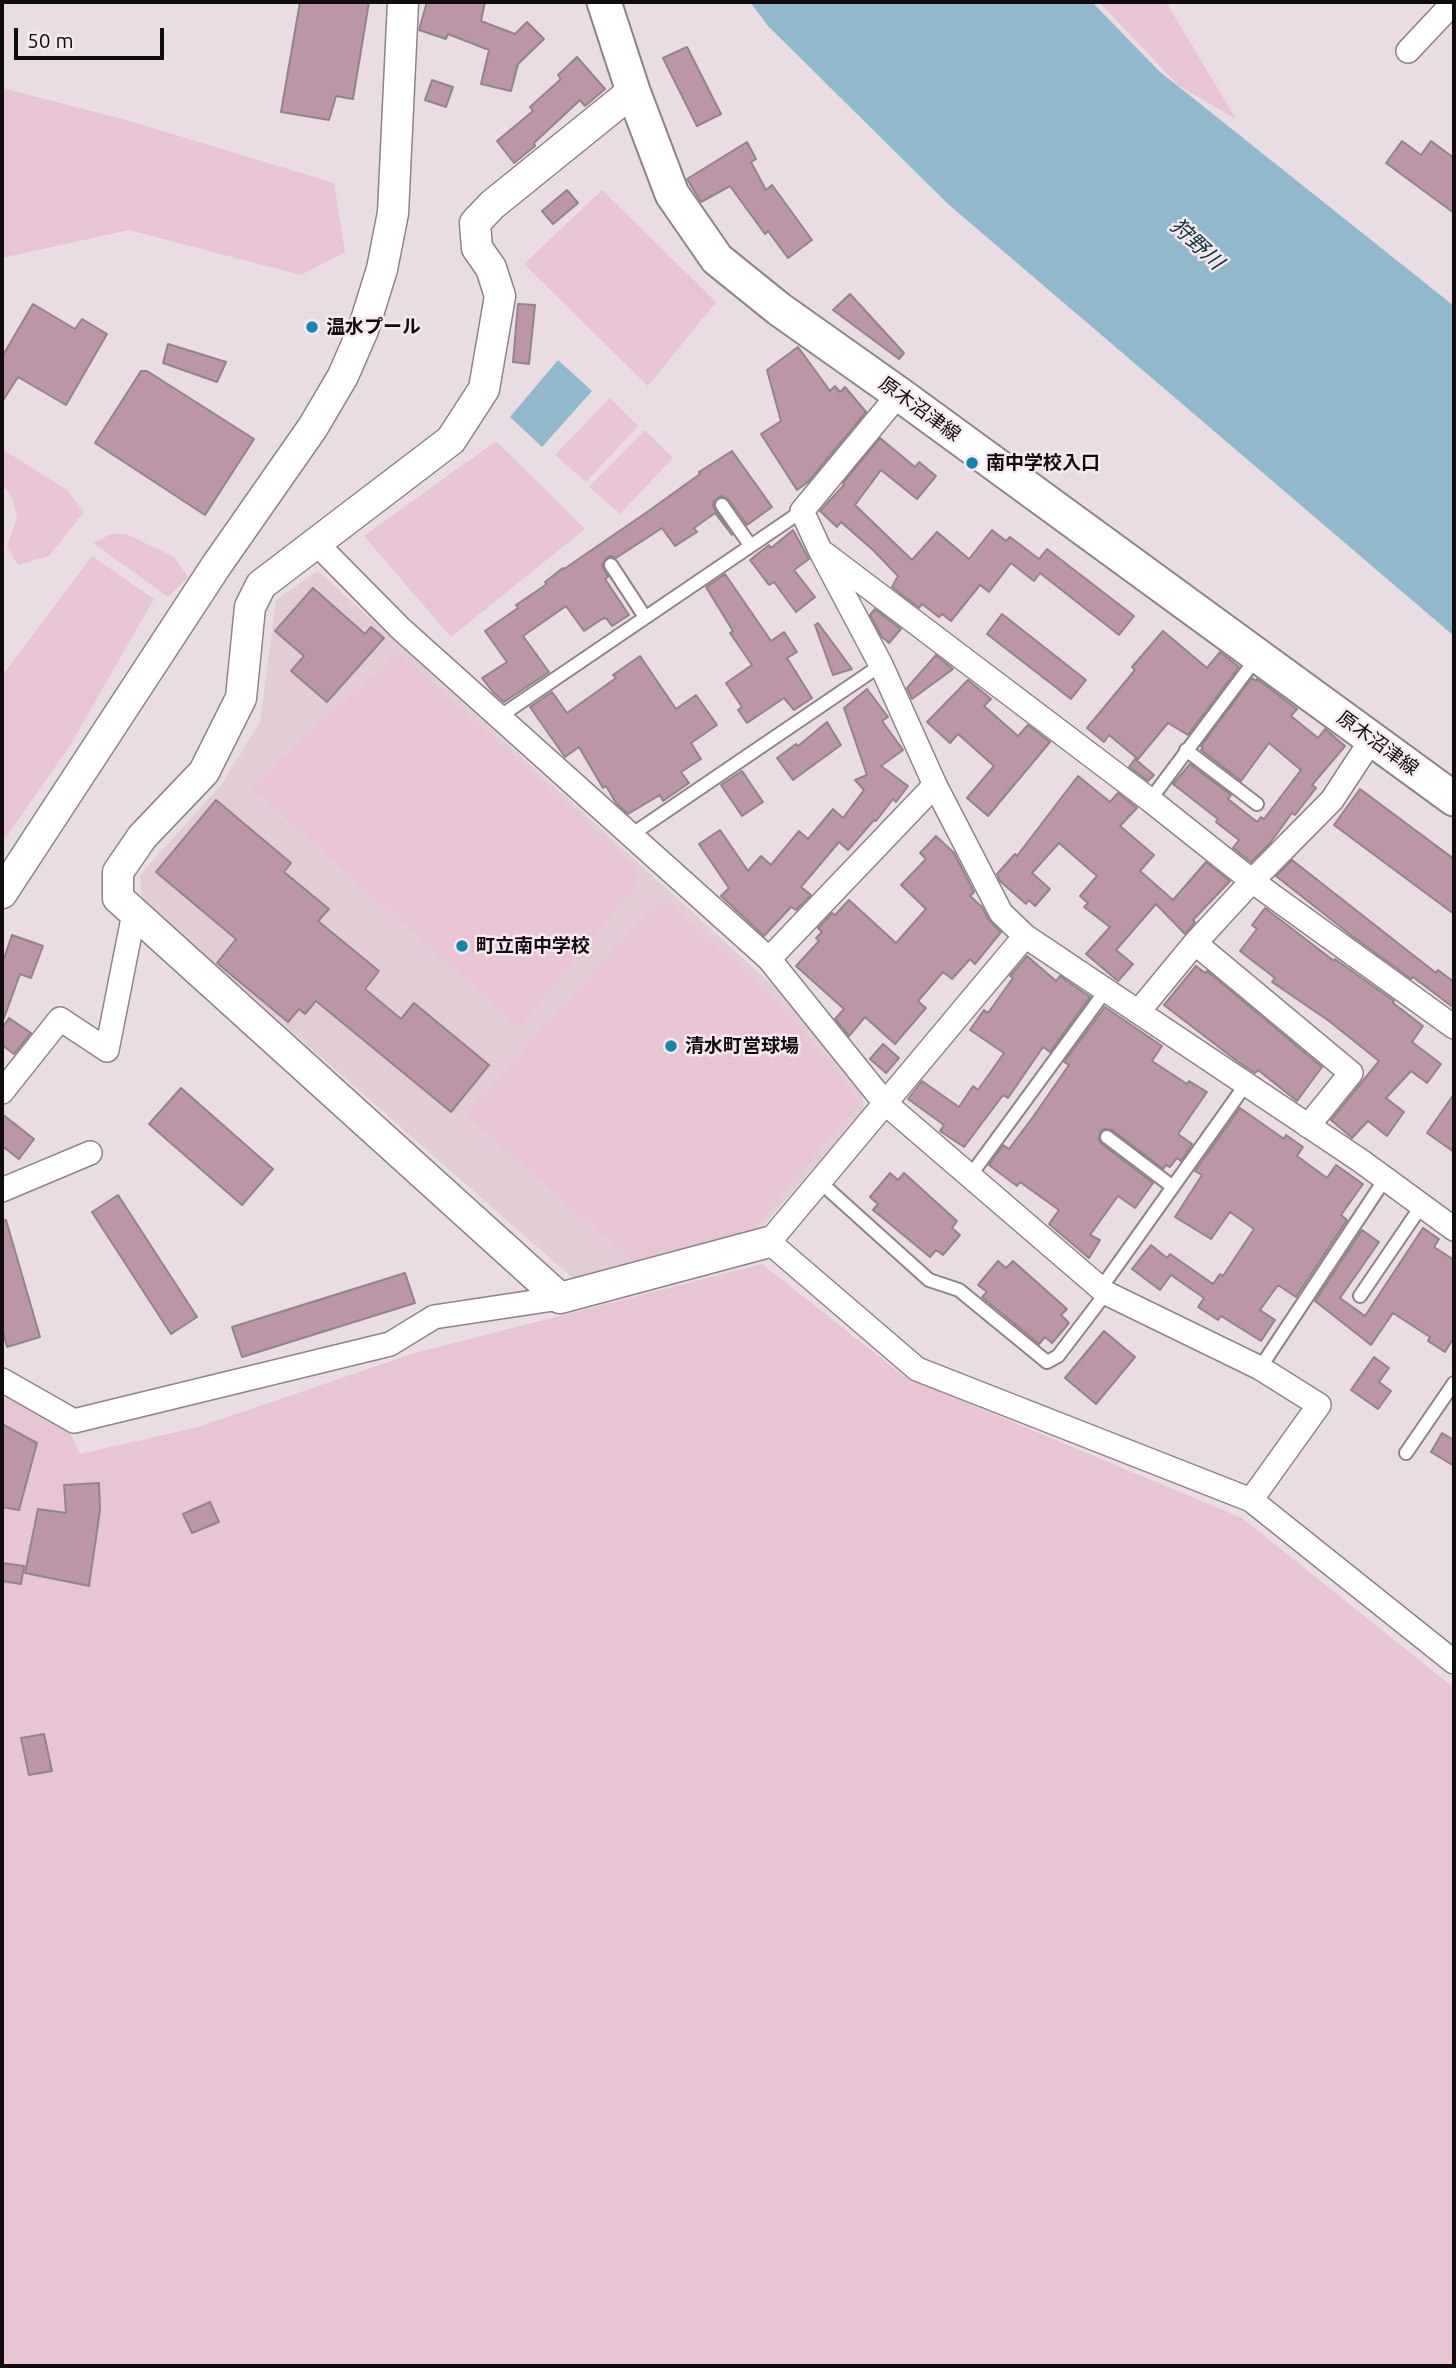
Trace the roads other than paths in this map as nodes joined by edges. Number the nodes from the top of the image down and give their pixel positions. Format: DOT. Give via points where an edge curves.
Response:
graph roads {
  1 [pos="403,2"];
  2 [pos="604,2"];
  3 [pos="1454,2"];
  4 [pos="1408,51"];
  5 [pos="633,91"];
  6 [pos="899,394"];
  7 [pos="722,505"];
  8 [pos="802,511"];
  9 [pos="315,542"];
  10 [pos="750,545"];
  11 [pos="820,550"];
  12 [pos="611,565"];
  13 [pos="645,617"];
  14 [pos="1258,656"];
  15 [pos="881,665"];
  16 [pos="499,717"];
  17 [pos="1372,739"];
  18 [pos="1186,750"];
  19 [pos="935,785"];
  20 [pos="1454,799"];
  21 [pos="1150,800"];
  22 [pos="1257,804"];
  23 [pos="631,835"];
  24 [pos="1252,881"];
  25 [pos="2,892"];
  26 [pos="134,913"];
  27 [pos="1025,936"];
  28 [pos="1195,943"];
  29 [pos="769,959"];
  30 [pos="1106,990"];
  31 [pos="1138,1012"];
  32 [pos="1454,1027"];
  33 [pos="1246,1084"];
  34 [pos="2,1092"];
  35 [pos="885,1103"];
  36 [pos="1308,1126"];
  37 [pos="1107,1137"];
  38 [pos="90,1153"];
  39 [pos="970,1176"];
  40 [pos="1385,1179"];
  41 [pos="820,1182"];
  42 [pos="1173,1187"];
  43 [pos="2,1190"];
  44 [pos="1422,1205"];
  45 [pos="1454,1229"];
  46 [pos="769,1242"];
  47 [pos="1104,1291"];
  48 [pos="1360,1296"];
  49 [pos="560,1298"];
  50 [pos="1260,1368"];
  51 [pos="2,1381"];
  52 [pos="1454,1383"];
  53 [pos="1406,1453"];
  54 [pos="1251,1500"];
  55 [pos="1454,1662"];
  1 -- 25 [label="street" via="393,213 363,330 343,376"];
  2 -- 5 [label="main road, 原木沼津線"];
  3 -- 4 [label="street"];
  5 -- 6 [label="main road, 原木沼津線" via="672,194 717,259"];
  5 -- 9 [label="street" via="475,223 477,248 491,268 500,296 484,389 451,440"];
  6 -- 8 [label="street"];
  6 -- 14 [label="main road, 原木沼津線"];
  7 -- 10 [label="lane"];
  8 -- 10 [label="lane"];
  8 -- 11 [label="street"];
  9 -- 16 [label="street" via="400,628"];
  9 -- 26 [label="street" via="261,585 250,607 241,698 204,772 142,837 118,872 118,898"];
  10 -- 13 [label="lane"];
  11 -- 15 [label="street"];
  11 -- 21 [label="street"];
  12 -- 13 [label="lane"];
  13 -- 16 [label="lane"];
  14 -- 17 [label="main road, 原木沼津線"];
  14 -- 18 [label="lane"];
  15 -- 19 [label="street"];
  15 -- 23 [label="lane"];
  16 -- 23 [label="street"];
  17 -- 20 [label="main road, 原木沼津線"];
  17 -- 24 [label="street" via="1332,800"];
  18 -- 21 [label="lane"];
  18 -- 22 [label="lane"];
  19 -- 27 [label="street" via="1001,913"];
  19 -- 29 [label="street"];
  21 -- 24 [label="street"];
  23 -- 29 [label="street"];
  24 -- 28 [label="street"];
  24 -- 32 [label="street"];
  26 -- 34 [label="street" via="107,1050 60,1019"];
  26 -- 49 [label="street"];
  27 -- 30 [label="street"];
  27 -- 35 [label="street"];
  28 -- 31 [label="street"];
  28 -- 36 [label="street" via="1351,1073"];
  29 -- 35 [label="street"];
  30 -- 31 [label="street"];
  30 -- 39 [label="lane"];
  31 -- 33 [label="street"];
  33 -- 36 [label="street"];
  33 -- 42 [label="lane"];
  35 -- 39 [label="street"];
  35 -- 41 [label="street"];
  36 -- 40 [label="street"];
  37 -- 42 [label="lane"];
  38 -- 43 [label="street"];
  39 -- 47 [label="street"];
  40 -- 44 [label="street"];
  40 -- 50 [label="lane"];
  41 -- 46 [label="street"];
  41 -- 47 [label="lane" via="929,1280 959,1290 1047,1362 1058,1356"];
  42 -- 47 [label="lane"];
  44 -- 45 [label="street"];
  44 -- 48 [label="lane"];
  46 -- 49 [label="street"];
  46 -- 54 [label="street" via="917,1370"];
  47 -- 50 [label="street"];
  49 -- 51 [label="street" via="434,1317 390,1344 74,1421"];
  50 -- 54 [label="street" via="1319,1405"];
  52 -- 53 [label="lane"];
  54 -- 55 [label="street"];
}
